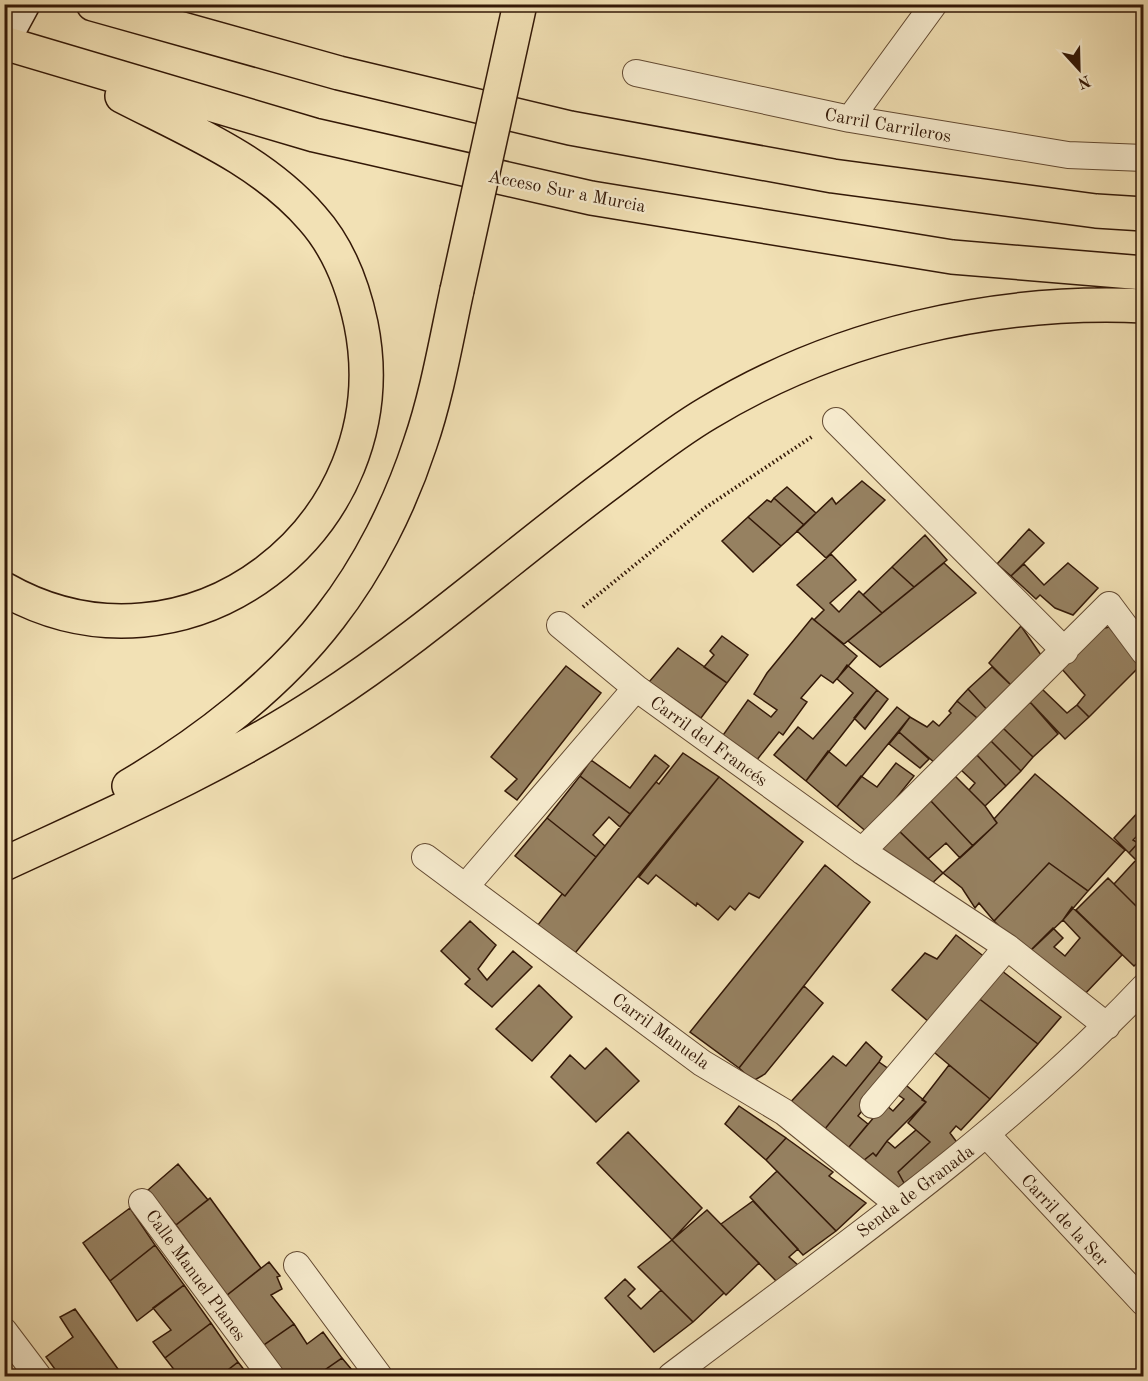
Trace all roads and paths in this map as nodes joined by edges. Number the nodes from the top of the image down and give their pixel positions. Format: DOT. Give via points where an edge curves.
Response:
graph roads {
  1 [pos="23,4"];
  2 [pos="93,4"];
  3 [pos="152,4"];
  4 [pos="520,4"];
  5 [pos="934,4"];
  6 [pos="4,41"];
  7 [pos="57,61"];
  8 [pos="339,73"];
  9 [pos="636,73"];
  10 [pos="850,119"];
  11 [pos="1143,158"];
  12 [pos="1143,214"];
  13 [pos="1143,273"];
  14 [pos="1143,306"];
  15 [pos="836,421"];
  16 [pos="4,589"];
  17 [pos="560,625"];
  18 [pos="1065,651"];
  19 [pos="1143,652"];
  20 [pos="636,688"];
  21 [pos="862,851"];
  22 [pos="4,856"];
  23 [pos="425,856"];
  24 [pos="4,864"];
  25 [pos="466,886"];
  26 [pos="1007,947"];
  27 [pos="1143,987"];
  28 [pos="1107,1026"];
  29 [pos="873,1105"];
  30 [pos="987,1135"];
  31 [pos="142,1202"];
  32 [pos="898,1204"];
  33 [pos="297,1264"];
  34 [pos="1143,1304"];
  35 [pos="4,1331"];
  36 [pos="38,1377"];
  37 [pos="271,1377"];
  38 [pos="379,1377"];
  39 [pos="671,1377"];
  1 -- 6 [label="street"];
  2 -- 8 [label="highway"];
  3 -- 8 [label="highway"];
  4 -- 22 [label="highway, bridge" via="420,444 391,516 363,567 330,618 253,696 202,739 132,784"];
  5 -- 10 [label="street"];
  6 -- 7 [label="highway, Acceso Sur a Murcia"];
  7 -- 13 [label="highway, Acceso Sur a Murcia" via="314,135 591,198 952,257"];
  7 -- 16 [label="highway" via="255,167 313,219 331,245 357,304 365,345 362,419 352,457 322,516 274,566 243,587 196,608 125,621 56,611"];
  8 -- 12 [label="highway" via="570,128 833,176"];
  9 -- 10 [label="street, Carril Carrileros"];
  10 -- 11 [label="street, Carril Carrileros" via="1068,155"];
  14 -- 24 [label="highway" via="1041,307 982,314 861,345 754,387 656,448 321,702 148,797"];
  15 -- 17 [label="path" via="705,508"];
  15 -- 18 [label="street"];
  17 -- 20 [label="street, Carril del Francés"];
  18 -- 19 [label="street" via="1109,605"];
  18 -- 21 [label="street"];
  20 -- 21 [label="street, Carril del Francés"];
  20 -- 25 [label="street"];
  21 -- 26 [label="street, Carril del Francés"];
  23 -- 25 [label="street, Carril Manuela"];
  25 -- 32 [label="street, Carril Manuela" via="702,1063 784,1112"];
  26 -- 28 [label="street, Carril del Francés"];
  26 -- 29 [label="street"];
  27 -- 28 [label="street, Senda de Granada"];
  28 -- 30 [label="street, Senda de Granada"];
  30 -- 32 [label="street, Senda de Granada"];
  30 -- 34 [label="street, Carril de la Ser"];
  31 -- 37 [label="street, Calle Manuel Planes"];
  32 -- 39 [label="street, Senda de Granada"];
  33 -- 38 [label="street"];
  35 -- 36 [label="street"];
}
